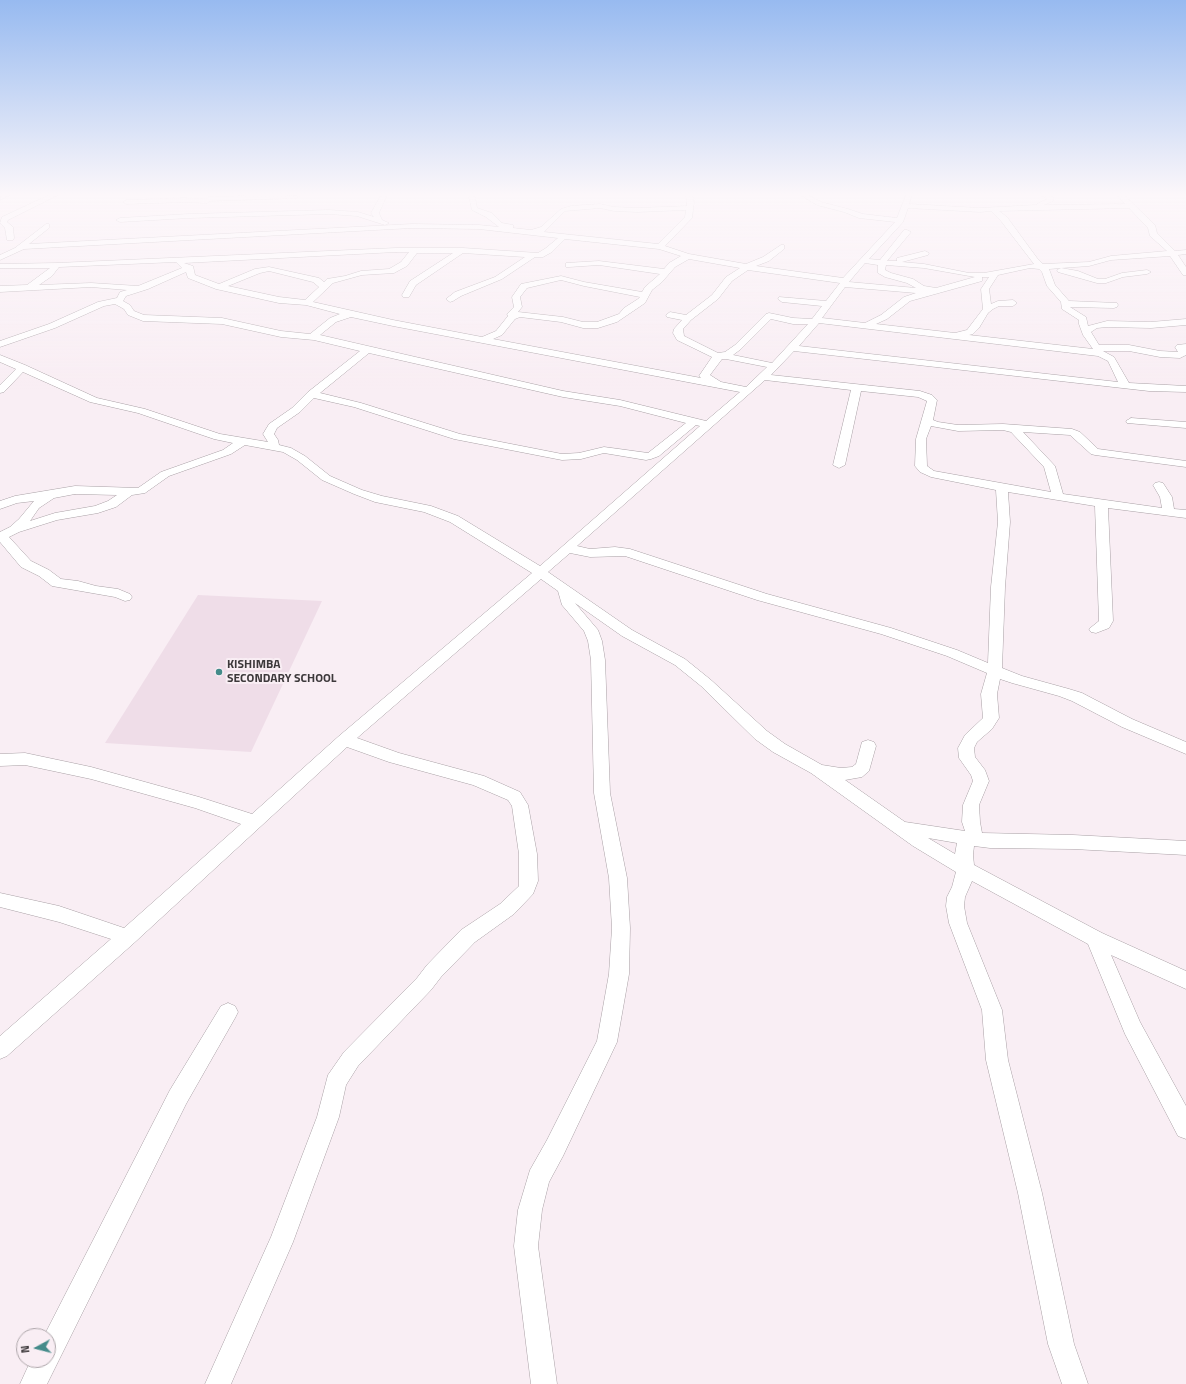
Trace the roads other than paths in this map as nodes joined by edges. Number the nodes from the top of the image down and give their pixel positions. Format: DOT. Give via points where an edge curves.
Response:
graph roads {
  1 [pos="181,259"];
  2 [pos="154,260"];
  3 [pos="165,260"];
  4 [pos="241,260"];
  5 [pos="406,260"];
  6 [pos="450,260"];
  7 [pos="526,260"];
  8 [pos="682,260"];
  9 [pos="707,260"];
  10 [pos="765,260"];
  11 [pos="890,260"];
  12 [pos="901,260"];
  13 [pos="1037,260"];
  14 [pos="1106,260"];
  15 [pos="1177,260"];
  16 [pos="864,261"];
  17 [pos="889,263"];
  18 [pos="57,265"];
  19 [pos="569,265"];
  20 [pos="917,265"];
  21 [pos="0,266"];
  22 [pos="1042,266"];
  23 [pos="189,267"];
  24 [pos="747,267"];
  25 [pos="265,269"];
  26 [pos="391,271"];
  27 [pos="666,272"];
  28 [pos="996,272"];
  29 [pos="1147,272"];
  30 [pos="427,273"];
  31 [pos="959,273"];
  32 [pos="1186,273"];
  33 [pos="49,274"];
  34 [pos="976,280"];
  35 [pos="919,282"];
  36 [pos="844,283"];
  37 [pos="987,284"];
  38 [pos="69,286"];
  39 [pos="145,287"];
  40 [pos="219,287"];
  41 [pos="324,287"];
  42 [pos="29,288"];
  43 [pos="0,289"];
  44 [pos="932,291"];
  45 [pos="406,295"];
  46 [pos="644,295"];
  47 [pos="985,295"];
  48 [pos="782,299"];
  49 [pos="450,300"];
  50 [pos="117,301"];
  51 [pos="306,303"];
  52 [pos="828,304"];
  53 [pos="1066,304"];
  54 [pos="1114,305"];
  55 [pos="987,309"];
  56 [pos="350,314"];
  57 [pos="511,314"];
  58 [pos="670,315"];
  59 [pos="688,318"];
  60 [pos="816,321"];
  61 [pos="1186,322"];
  62 [pos="866,326"];
  63 [pos="1087,330"];
  64 [pos="312,336"];
  65 [pos="953,337"];
  66 [pos="483,340"];
  67 [pos="0,344"];
  68 [pos="1186,346"];
  69 [pos="792,348"];
  70 [pos="367,350"];
  71 [pos="1099,351"];
  72 [pos="716,356"];
  73 [pos="0,358"];
  74 [pos="774,366"];
  75 [pos="22,367"];
  76 [pos="763,377"];
  77 [pos="1125,385"];
  78 [pos="727,386"];
  79 [pos="857,387"];
  80 [pos="1186,389"];
  81 [pos="0,390"];
  82 [pos="747,390"];
  83 [pos="312,394"];
  84 [pos="694,421"];
  85 [pos="1131,421"];
  86 [pos="927,422"];
  87 [pos="708,425"];
  88 [pos="1186,425"];
  89 [pos="1010,428"];
  90 [pos="241,442"];
  91 [pos="274,447"];
  92 [pos="1186,464"];
  93 [pos="839,465"];
  94 [pos="1159,485"];
  95 [pos="1002,488"];
  96 [pos="129,492"];
  97 [pos="50,495"];
  98 [pos="1058,497"];
  99 [pos="1101,503"];
  100 [pos="0,505"];
  101 [pos="1170,512"];
  102 [pos="1186,514"];
  103 [pos="14,530"];
  104 [pos="0,537"];
  105 [pos="567,548"];
  106 [pos="540,572"];
  107 [pos="564,589"];
  108 [pos="125,597"];
  109 [pos="1096,629"];
  110 [pos="995,670"];
  111 [pos="345,740"];
  112 [pos="868,746"];
  113 [pos="1186,748"];
  114 [pos="0,760"];
  115 [pos="817,769"];
  116 [pos="255,822"];
  117 [pos="899,827"];
  118 [pos="969,839"];
  119 [pos="1186,848"];
  120 [pos="966,869"];
  121 [pos="0,900"];
  122 [pos="127,937"];
  123 [pos="1095,939"];
  124 [pos="1186,980"];
  125 [pos="228,1012"];
  126 [pos="0,1049"];
  127 [pos="1186,1128"];
  128 [pos="56,1339"];
  129 [pos="41,1368"];
  130 [pos="33,1384"];
  131 [pos="218,1384"];
  132 [pos="544,1384"];
  133 [pos="1075,1384"];
  1 -- 23 [label="street" via="180,263"];
  2 -- 3 [label="street"];
  2 -- 18 [label="street"];
  4 -- 25 [label="street"];
  5 -- 26 [label="street" via="404,264"];
  6 -- 30 [label="street"];
  7 -- 49 [label="street" via="497,278 458,294"];
  8 -- 27 [label="street"];
  9 -- 24 [label="street"];
  10 -- 24 [label="street"];
  11 -- 17 [label="street"];
  12 -- 17 [label="street"];
  13 -- 22 [label="street"];
  14 -- 22 [label="street" via="1089,264"];
  15 -- 32 [label="street"];
  16 -- 17 [label="street"];
  16 -- 36 [label="street"];
  17 -- 20 [label="street"];
  17 -- 28 [label="street" via="922,264 959,271"];
  17 -- 35 [label="street" via="881,271 885,274"];
  18 -- 21 [label="street"];
  18 -- 33 [label="street"];
  19 -- 27 [label="street" via="599,263"];
  20 -- 31 [label="street"];
  20 -- 35 [label="street" via="921,268"];
  22 -- 28 [label="street"];
  22 -- 29 [label="street" via="1075,272 1097,281"];
  22 -- 53 [label="street" via="1051,286"];
  23 -- 39 [label="street"];
  23 -- 40 [label="street" via="191,276"];
  24 -- 36 [label="street"];
  24 -- 59 [label="street" via="729,279 715,297"];
  25 -- 40 [label="street"];
  25 -- 41 [label="street" via="276,269 315,280"];
  26 -- 30 [label="street"];
  26 -- 41 [label="street" via="356,274 348,278 330,280"];
  27 -- 46 [label="street"];
  28 -- 31 [label="street" via="976,276"];
  28 -- 34 [label="street"];
  28 -- 37 [label="street"];
  30 -- 45 [label="street" via="413,283"];
  31 -- 34 [label="street"];
  33 -- 38 [label="street"];
  33 -- 42 [label="street"];
  34 -- 37 [label="street"];
  34 -- 44 [label="street"];
  35 -- 36 [label="street"];
  35 -- 44 [label="street"];
  36 -- 52 [label="street"];
  37 -- 47 [label="street"];
  38 -- 39 [label="street"];
  38 -- 42 [label="street"];
  39 -- 50 [label="street" via="123,294"];
  40 -- 51 [label="street"];
  41 -- 51 [label="street"];
  42 -- 43 [label="street"];
  44 -- 62 [label="street" via="907,300 884,317"];
  46 -- 57 [label="street" via="561,278 551,279 524,286 516,296 518,307"];
  46 -- 66 [label="street" via="639,303 614,320 583,325 519,314 512,317 499,333"];
  47 -- 55 [label="street"];
  47 -- 55 [label="street" via="1010,303 998,304"];
  48 -- 52 [label="street"];
  50 -- 64 [label="street" via="131,313 143,318 222,321 281,334"];
  50 -- 67 [label="street" via="101,304 52,326"];
  51 -- 56 [label="street"];
  52 -- 60 [label="street"];
  53 -- 54 [label="street"];
  53 -- 63 [label="street" via="1066,309 1083,319"];
  55 -- 65 [label="street" via="970,332"];
  56 -- 64 [label="street" via="333,320"];
  56 -- 66 [label="street"];
  58 -- 59 [label="street"];
  59 -- 72 [label="street" via="679,329 680,338"];
  60 -- 62 [label="street"];
  60 -- 69 [label="street"];
  60 -- 72 [label="street" via="793,321 769,316 738,347 728,354"];
  61 -- 63 [label="street" via="1151,325 1107,324"];
  62 -- 65 [label="street"];
  63 -- 71 [label="street"];
  64 -- 70 [label="street"];
  65 -- 71 [label="street"];
  66 -- 78 [label="street"];
  68 -- 71 [label="street" via="1180,347 1183,353 1180,355 1129,348"];
  69 -- 74 [label="street"];
  69 -- 77 [label="street"];
  70 -- 83 [label="street"];
  70 -- 84 [label="street"];
  71 -- 77 [label="street" via="1111,359"];
  72 -- 74 [label="street"];
  72 -- 78 [label="street" via="717,359 704,376"];
  73 -- 75 [label="street"];
  74 -- 76 [label="street"];
  75 -- 81 [label="street"];
  75 -- 90 [label="street" via="94,400 141,411 210,435"];
  76 -- 79 [label="street"];
  76 -- 82 [label="street"];
  77 -- 80 [label="street"];
  78 -- 82 [label="street"];
  79 -- 86 [label="street" via="928,397 932,400"];
  79 -- 93 [label="street"];
  82 -- 87 [label="street"];
  83 -- 84 [label="street" via="357,405 458,437 562,457 582,456 604,450 651,456"];
  83 -- 91 [label="street" via="296,410 271,428 268,435 273,440"];
  84 -- 87 [label="street"];
  85 -- 88 [label="street"];
  86 -- 89 [label="street" via="937,426 958,428"];
  86 -- 95 [label="street" via="921,439 923,469 932,474"];
  87 -- 105 [label="street"];
  89 -- 92 [label="street" via="1072,432 1096,452"];
  89 -- 98 [label="street" via="1018,431 1049,466"];
  90 -- 91 [label="street"];
  90 -- 96 [label="street" via="227,452 170,472 146,489"];
  91 -- 106 [label="street" via="295,454 326,478 358,492 427,509 454,519"];
  94 -- 101 [label="street"];
  95 -- 98 [label="street"];
  95 -- 110 [label="street" via="1004,522 998,587"];
  96 -- 97 [label="street" via="75,490"];
  96 -- 103 [label="street" via="112,504 98,509 55,517"];
  97 -- 100 [label="street" via="19,499"];
  97 -- 103 [label="street" via="35,505"];
  98 -- 99 [label="street"];
  99 -- 101 [label="street"];
  99 -- 109 [label="street" via="1106,621"];
  101 -- 102 [label="street"];
  103 -- 104 [label="street"];
  104 -- 108 [label="street" via="7,541 26,564 57,583 78,585"];
  105 -- 106 [label="street"];
  105 -- 110 [label="street" via="590,553 626,552 762,597 886,631"];
  106 -- 107 [label="street"];
  106 -- 111 [label="street"];
  107 -- 115 [label="street" via="627,633 680,662 773,744"];
  107 -- 132 [label="street" via="569,605 591,630 595,640 598,660 602,793 618,878 621,928 619,974 607,1042 538,1178 530,1210 526,1246"];
  110 -- 113 [label="street" via="1017,680 1064,692"];
  110 -- 118 [label="street" via="989,694 991,718 966,748 969,763 981,778 971,805 974,832"];
  111 -- 116 [label="street"];
  111 -- 131 [label="street" via="413,763 478,780 514,796 520,805 528,854 529,881 527,889 507,909 468,936 434,971 351,1058 336,1082 328,1117 281,1242"];
  112 -- 115 [label="street" via="863,767 856,773 841,774"];
  114 -- 116 [label="street" via="25,759 91,773 199,802"];
  115 -- 117 [label="street"];
  116 -- 122 [label="street"];
  117 -- 118 [label="street"];
  117 -- 120 [label="street"];
  118 -- 119 [label="street"];
  118 -- 120 [label="street" via="964,855"];
  120 -- 123 [label="street"];
  120 -- 133 [label="street" via="956,897 958,923 992,1010 997,1060 1030,1193 1061,1344"];
  121 -- 122 [label="street" via="59,914"];
  122 -- 126 [label="street"];
  123 -- 124 [label="street"];
  123 -- 127 [label="street" via="1132,1027"];
  125 -- 128 [label="street" via="178,1097"];
  129 -- 130 [label="street"];
}
